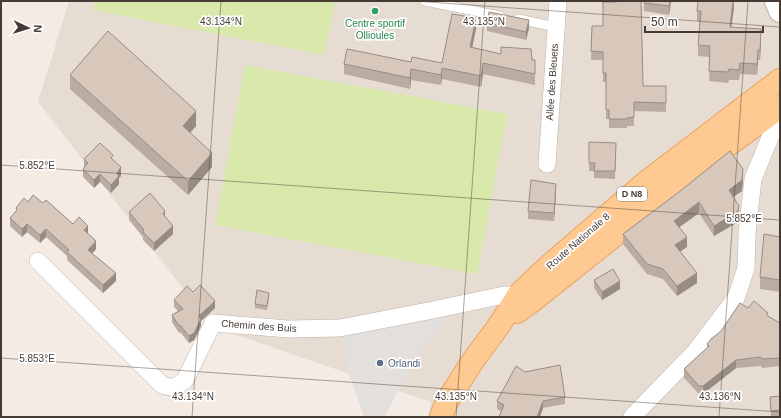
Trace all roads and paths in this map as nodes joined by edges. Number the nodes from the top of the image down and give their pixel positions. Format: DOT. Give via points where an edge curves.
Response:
graph roads {
  1 [pos="425,1"];
  2 [pos="558,1"];
  3 [pos="776,1"];
  4 [pos="780,10"];
  5 [pos="556,26"];
  6 [pos="780,80"];
  7 [pos="779,108"];
  8 [pos="547,164"];
  9 [pos="38,261"];
  10 [pos="518,295"];
  11 [pos="500,324"];
  12 [pos="441,417"];
  13 [pos="632,417"];
  1 -- 5 [label="lane"];
  2 -- 5 [label="street, Allée des Bleuets"];
  3 -- 4 [label="street"];
  5 -- 8 [label="street, Allée des Bleuets"];
  6 -- 10 [label="main road, Route Nationale 8 / D N8" via="645,183"];
  7 -- 11 [label="main road, Route Nationale 8 / D N8"];
  7 -- 13 [label="street" via="776,123 752,179 746,268 736,298 695,352"];
  9 -- 10 [label="street, Chemin des Buis" via="162,385 170,388 185,380 213,323 288,329 340,328 504,294"];
  10 -- 11 [label="main road, Route Nationale 8 / D N8"];
  11 -- 12 [label="main road, Route Nationale 8 / D N8" via="472,362 446,403"];
}
